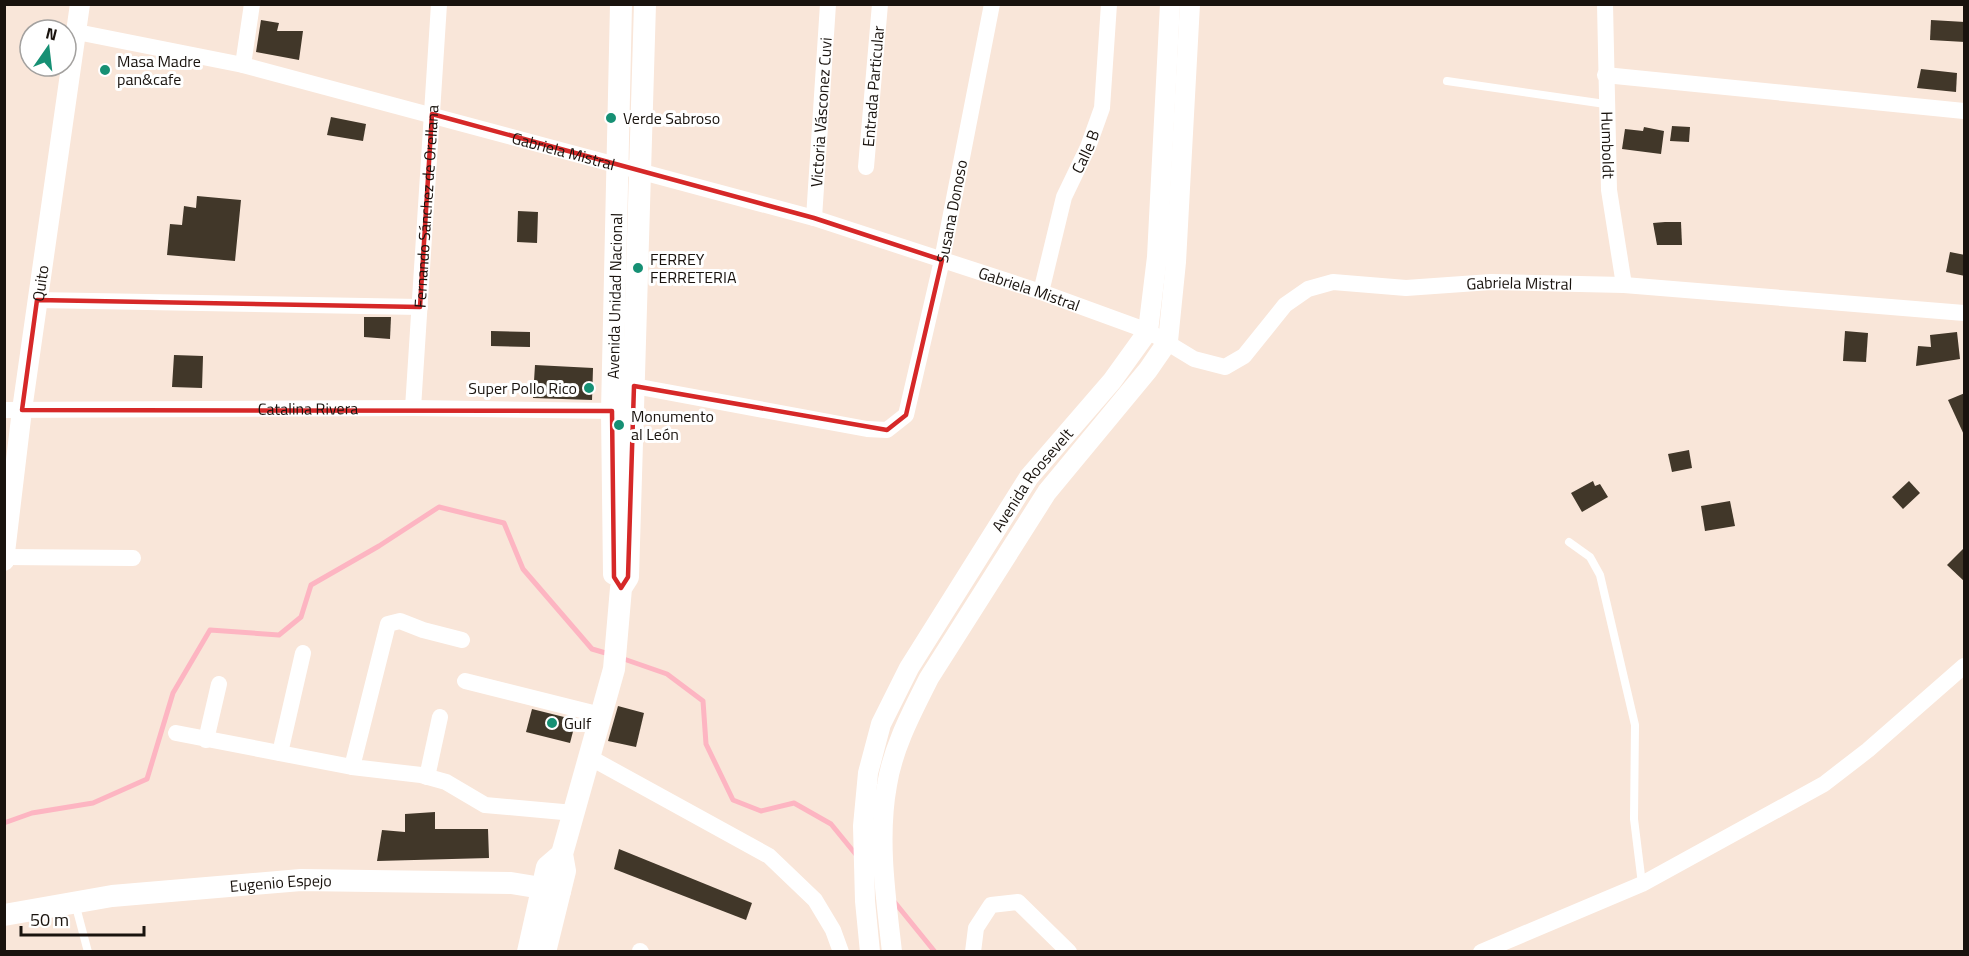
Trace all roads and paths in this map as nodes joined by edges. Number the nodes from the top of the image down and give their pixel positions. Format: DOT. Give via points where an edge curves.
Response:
graph roads {
  1 [pos="81,4"];
  2 [pos="252,4"];
  3 [pos="439,4"];
  4 [pos="621,4"];
  5 [pos="645,4"];
  6 [pos="828,4"];
  7 [pos="880,4"];
  8 [pos="992,4"];
  9 [pos="1109,4"];
  10 [pos="1170,4"];
  11 [pos="1190,4"];
  12 [pos="1605,4"];
  13 [pos="78,25"];
  14 [pos="78,32"];
  15 [pos="243,65"];
  16 [pos="1605,75"];
  17 [pos="70,78"];
  18 [pos="1447,81"];
  19 [pos="1605,104"];
  20 [pos="1965,111"];
  21 [pos="432,114"];
  22 [pos="618,164"];
  23 [pos="866,167"];
  24 [pos="640,170"];
  25 [pos="814,218"];
  26 [pos="942,260"];
  27 [pos="1624,285"];
  28 [pos="1041,292"];
  29 [pos="37,300"];
  30 [pos="420,307"];
  31 [pos="1965,313"];
  32 [pos="1148,331"];
  33 [pos="1168,341"];
  34 [pos="634,386"];
  35 [pos="413,408"];
  36 [pos="13,410"];
  37 [pos="612,411"];
  38 [pos="1569,542"];
  39 [pos="5,558"];
  40 [pos="133,558"];
  41 [pos="621,588"];
  42 [pos="462,640"];
  43 [pos="303,653"];
  44 [pos="1965,666"];
  45 [pos="465,681"];
  46 [pos="219,684"];
  47 [pos="603,705"];
  48 [pos="440,717"];
  49 [pos="176,733"];
  50 [pos="206,740"];
  51 [pos="280,753"];
  52 [pos="589,758"];
  53 [pos="352,767"];
  54 [pos="427,777"];
  55 [pos="574,813"];
  56 [pos="1642,884"];
  57 [pos="551,889"];
  58 [pos="75,902"];
  59 [pos="4,915"];
  60 [pos="88,951"];
  61 [pos="528,951"];
  62 [pos="545,951"];
  63 [pos="841,951"];
  64 [pos="870,951"];
  65 [pos="892,951"];
  66 [pos="973,951"];
  67 [pos="1069,951"];
  68 [pos="1480,951"];
  1 -- 13 [label="street, Quito"];
  2 -- 15 [label="street"];
  3 -- 21 [label="street, Fernando Sánchez de Orellana"];
  4 -- 22 [label="main road, Avenida Unidad Nacional"];
  5 -- 24 [label="main road, Avenida Unidad Nacional"];
  6 -- 25 [label="street, Victoria Vásconez Cuvi"];
  7 -- 23 [label="street, Entrada Particular"];
  8 -- 26 [label="street, Susana Donoso"];
  9 -- 28 [label="street, Calle B" via="1102,108 1064,197"];
  10 -- 32 [label="street, Avenida Roosevelt" via="1157,257"];
  11 -- 33 [label="street, Avenida Roosevelt" via="1178,240"];
  12 -- 16 [label="street, Humboldt"];
  14 -- 15 [label="street, Gabriela Mistral"];
  15 -- 21 [label="street, Gabriela Mistral"];
  16 -- 19 [label="street, Humboldt"];
  16 -- 20 [label="street"];
  17 -- 29 [label="street, Quito"];
  18 -- 19 [label="lane"];
  19 -- 27 [label="street, Humboldt" via="1609,190"];
  21 -- 22 [label="street, Gabriela Mistral"];
  21 -- 30 [label="street, Fernando Sánchez de Orellana"];
  22 -- 24 [label="street, Gabriela Mistral"];
  22 -- 37 [label="main road, Avenida Unidad Nacional"];
  24 -- 25 [label="street, Gabriela Mistral"];
  24 -- 34 [label="main road, Avenida Unidad Nacional"];
  25 -- 26 [label="street, Gabriela Mistral"];
  26 -- 28 [label="street, Gabriela Mistral"];
  26 -- 34 [label="street, Susana Donoso" via="906,415 887,430"];
  27 -- 31 [label="street, Gabriela Mistral"];
  27 -- 33 [label="street, Gabriela Mistral" via="1491,282 1406,288 1333,282 1308,289 1284,304 1244,356 1225,367 1194,359"];
  28 -- 32 [label="street, Gabriela Mistral"];
  29 -- 30 [label="street"];
  29 -- 36 [label="street, Quito"];
  30 -- 35 [label="street, Fernando Sánchez de Orellana"];
  32 -- 33 [label="street, Gabriela Mistral"];
  32 -- 64 [label="street, Avenida Roosevelt" via="1112,381 1029,477 909,668 881,724 868,773 863,826"];
  33 -- 65 [label="street, Avenida Roosevelt" via="1047,492 929,678 897,747 886,786 883,847"];
  34 -- 41 [label="main road, Avenida Unidad Nacional" via="628,577"];
  35 -- 36 [label="street, Catalina Rivera"];
  35 -- 37 [label="street, Catalina Rivera"];
  36 -- 39 [label="street, Quito"];
  37 -- 41 [label="main road, Avenida Unidad Nacional" via="614,577"];
  38 -- 56 [label="lane" via="1590,557 1600,575 1633,706 1637,742 1634,819"];
  39 -- 40 [label="street"];
  41 -- 47 [label="main road, Avenida Unidad Nacional" via="618,643"];
  42 -- 53 [label="street" via="400,621 388,624"];
  43 -- 51 [label="street"];
  44 -- 56 [label="street" via="1824,784"];
  45 -- 47 [label="street"];
  46 -- 50 [label="street"];
  47 -- 52 [label="main road, Avenida Unidad Nacional"];
  48 -- 54 [label="street"];
  49 -- 50 [label="street"];
  50 -- 51 [label="street"];
  51 -- 53 [label="street"];
  52 -- 55 [label="main road, Avenida Unidad Nacional"];
  52 -- 63 [label="street" via="769,856 814,900"];
  53 -- 54 [label="street"];
  54 -- 55 [label="street" via="446,782 485,805"];
  55 -- 57 [label="main road, Avenida Unidad Nacional" via="562,854 547,867"];
  56 -- 68 [label="street"];
  57 -- 58 [label="main road, Eugenio Espejo" via="511,883 301,880"];
  57 -- 61 [label="main road, Avenida Unidad Nacional"];
  57 -- 62 [label="main road, Avenida Unidad Nacional"];
  58 -- 59 [label="main road, Eugenio Espejo"];
  58 -- 60 [label="lane"];
  66 -- 67 [label="street" via="976,928 991,905 1018,902"];
}
